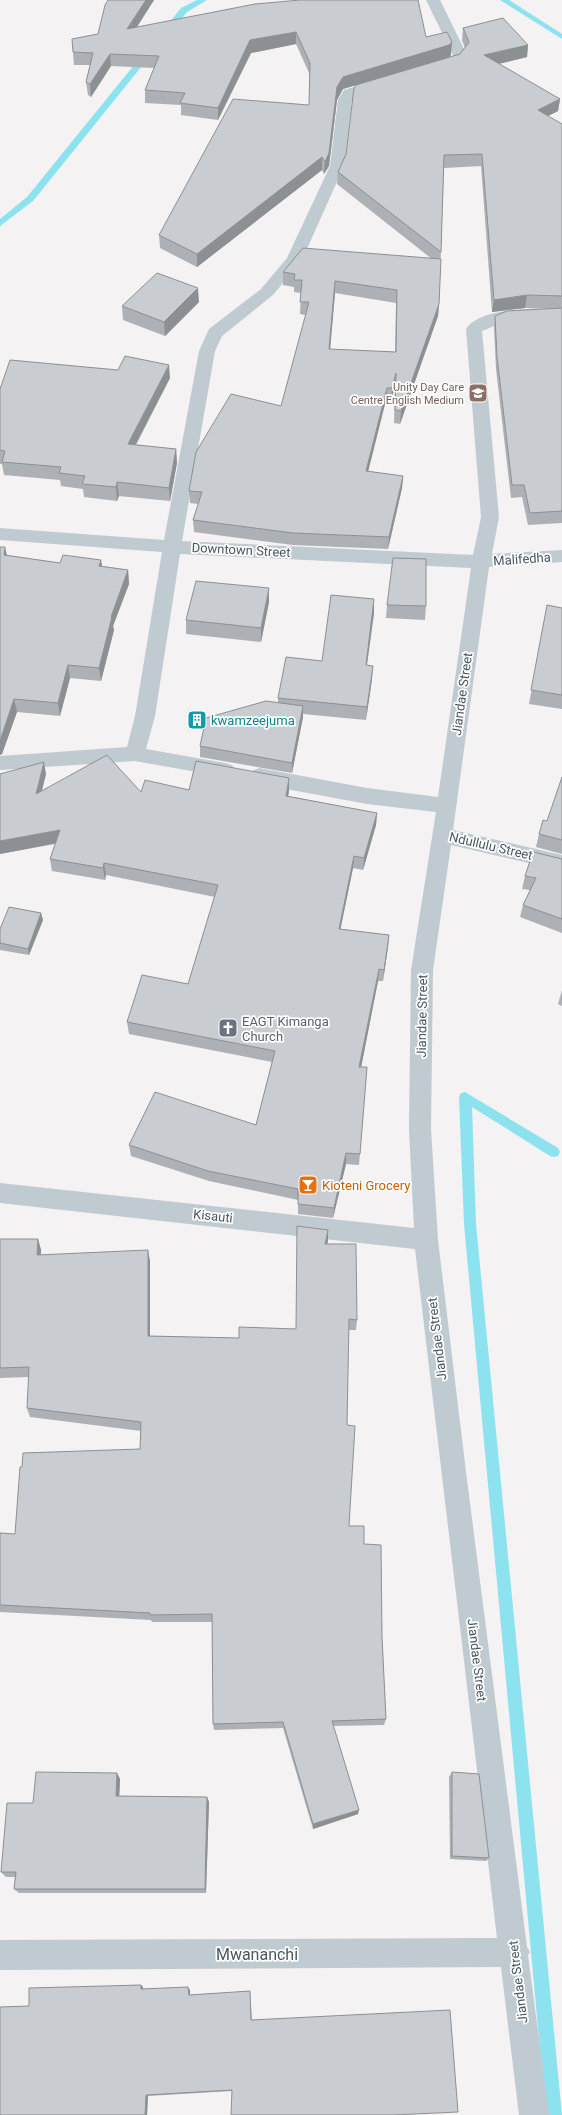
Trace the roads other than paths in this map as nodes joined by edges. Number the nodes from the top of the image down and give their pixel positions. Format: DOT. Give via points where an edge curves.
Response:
graph roads {
  1 [pos="433,0"];
  2 [pos="423,71"];
  3 [pos="400,77"];
  4 [pos="562,314"];
  5 [pos="0,534"];
  6 [pos="172,547"];
  7 [pos="562,556"];
  8 [pos="482,562"];
  9 [pos="135,754"];
  10 [pos="0,763"];
  11 [pos="447,806"];
  12 [pos="443,835"];
  13 [pos="562,863"];
  14 [pos="0,1193"];
  15 [pos="426,1240"];
  16 [pos="515,1952"];
  17 [pos="0,1955"];
  18 [pos="534,2115"];
  1 -- 2 [label="street" via="460,55 454,62"];
  3 -- 6 [label="street" via="349,92 345,100 337,166 294,260 267,292 215,333 207,351"];
  4 -- 8 [label="street, Jiandae Street" via="506,316 485,321 474,329 490,517"];
  5 -- 6 [label="street, Downtown Street"];
  6 -- 8 [label="street, Downtown Street"];
  6 -- 9 [label="street" via="145,716"];
  7 -- 8 [label="street, Malifedha"];
  8 -- 11 [label="street, Jiandae Street" via="476,587"];
  9 -- 10 [label="street"];
  9 -- 11 [label="street" via="368,796"];
  11 -- 12 [label="street, Jiandae Street"];
  12 -- 13 [label="street, Ndullulu Street"];
  12 -- 15 [label="street, Jiandae Street" via="422,970 420,1129"];
  14 -- 15 [label="street, Kisauti"];
  15 -- 16 [label="street, Jiandae Street"];
  16 -- 17 [label="street, Mwananchi"];
  16 -- 18 [label="street, Jiandae Street"];
}
